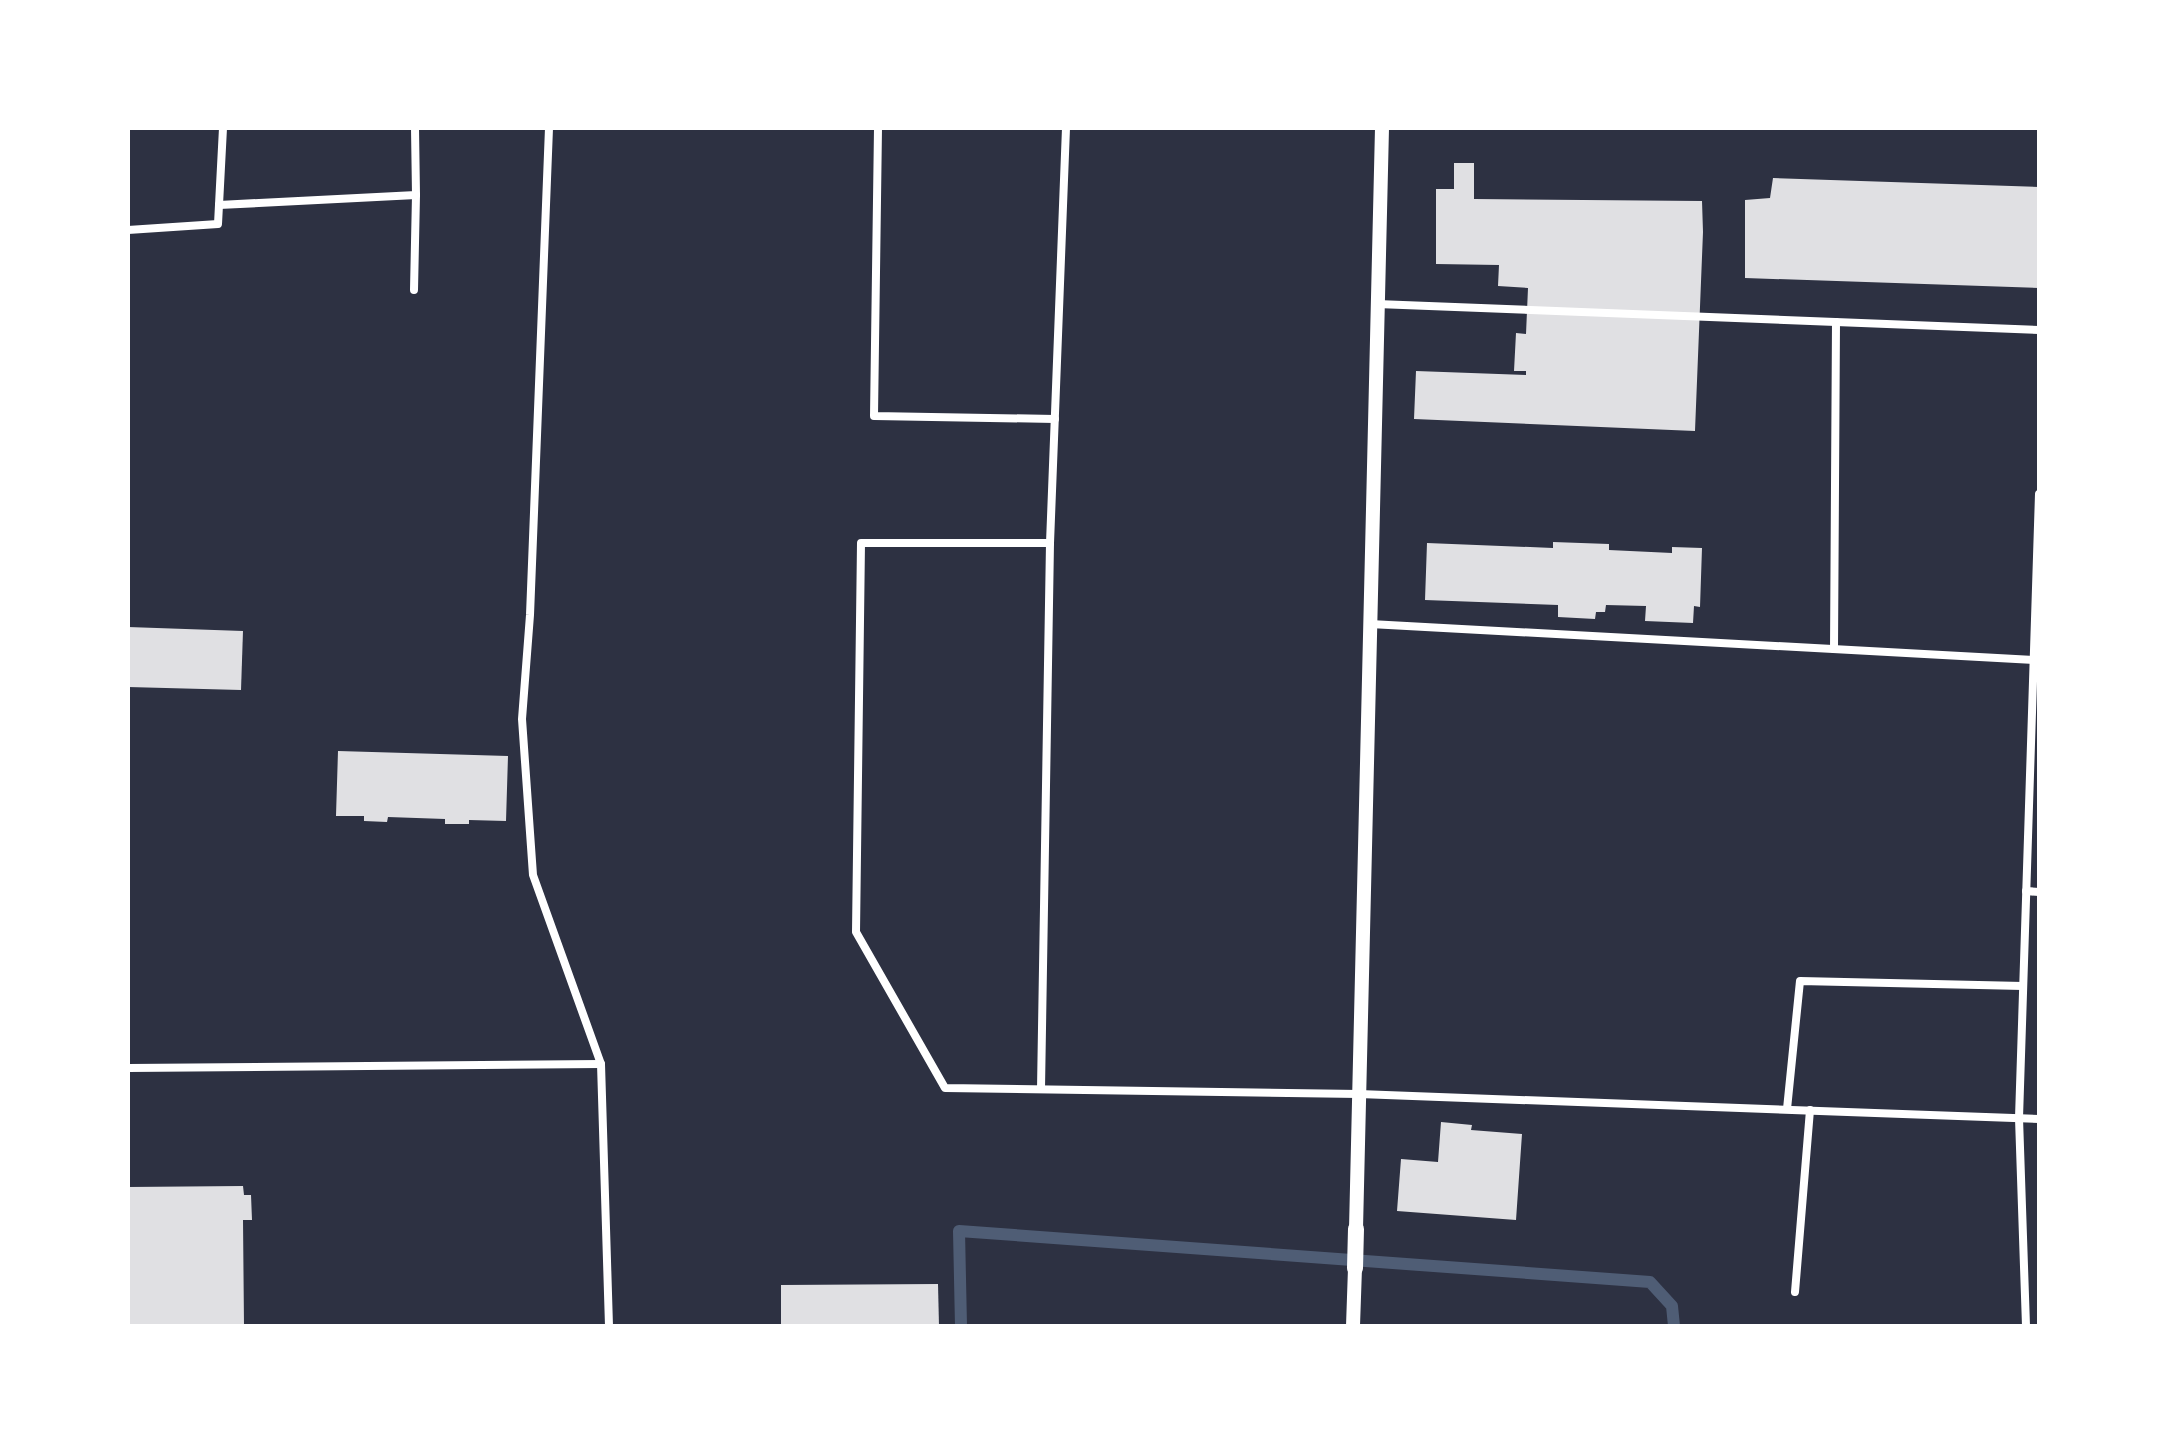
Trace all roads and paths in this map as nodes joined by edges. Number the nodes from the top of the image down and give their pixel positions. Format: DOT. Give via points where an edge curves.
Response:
graph roads {
  1 [pos="223,128"];
  2 [pos="415,128"];
  3 [pos="549,128"];
  4 [pos="878,128"];
  5 [pos="1066,128"];
  6 [pos="1382,128"];
  7 [pos="416,195"];
  8 [pos="219,205"];
  9 [pos="128,230"];
  10 [pos="414,290"];
  11 [pos="1377,304"];
  12 [pos="1836,322"];
  13 [pos="2039,330"];
  14 [pos="1055,419"];
  15 [pos="2039,494"];
  16 [pos="1050,543"];
  17 [pos="1370,624"];
  18 [pos="1834,649"];
  19 [pos="2036,660"];
  20 [pos="2026,891"];
  21 [pos="2039,892"];
  22 [pos="2023,986"];
  23 [pos="601,1064"];
  24 [pos="128,1068"];
  25 [pos="1041,1089"];
  26 [pos="1359,1094"];
  27 [pos="1787,1109"];
  28 [pos="1810,1110"];
  29 [pos="2019,1118"];
  30 [pos="2039,1119"];
  31 [pos="1356,1229"];
  32 [pos="1355,1268"];
  33 [pos="1795,1292"];
  34 [pos="609,1326"];
  35 [pos="1353,1326"];
  36 [pos="2026,1326"];
  1 -- 8 [label="street"];
  2 -- 7 [label="street"];
  3 -- 23 [label="street" via="522,719 533,875"];
  4 -- 14 [label="street" via="874,416"];
  5 -- 14 [label="street"];
  6 -- 11 [label="street"];
  7 -- 8 [label="street"];
  7 -- 10 [label="street"];
  8 -- 9 [label="street" via="218,224"];
  11 -- 12 [label="street"];
  11 -- 17 [label="street"];
  12 -- 13 [label="street"];
  12 -- 18 [label="street"];
  14 -- 16 [label="street"];
  15 -- 19 [label="street"];
  16 -- 25 [label="street"];
  16 -- 25 [label="street" via="861,543 856,932 945,1088"];
  17 -- 18 [label="street"];
  17 -- 26 [label="street"];
  18 -- 19 [label="street"];
  19 -- 20 [label="street"];
  20 -- 21 [label="street"];
  20 -- 22 [label="street"];
  22 -- 27 [label="street" via="1800,981"];
  22 -- 29 [label="street"];
  23 -- 24 [label="street"];
  23 -- 34 [label="street"];
  25 -- 26 [label="street"];
  26 -- 27 [label="street"];
  26 -- 31 [label="street"];
  27 -- 28 [label="street"];
  28 -- 29 [label="street"];
  28 -- 33 [label="street"];
  29 -- 30 [label="street"];
  29 -- 36 [label="street"];
  31 -- 32 [label="main road"];
  32 -- 35 [label="street"];
}
